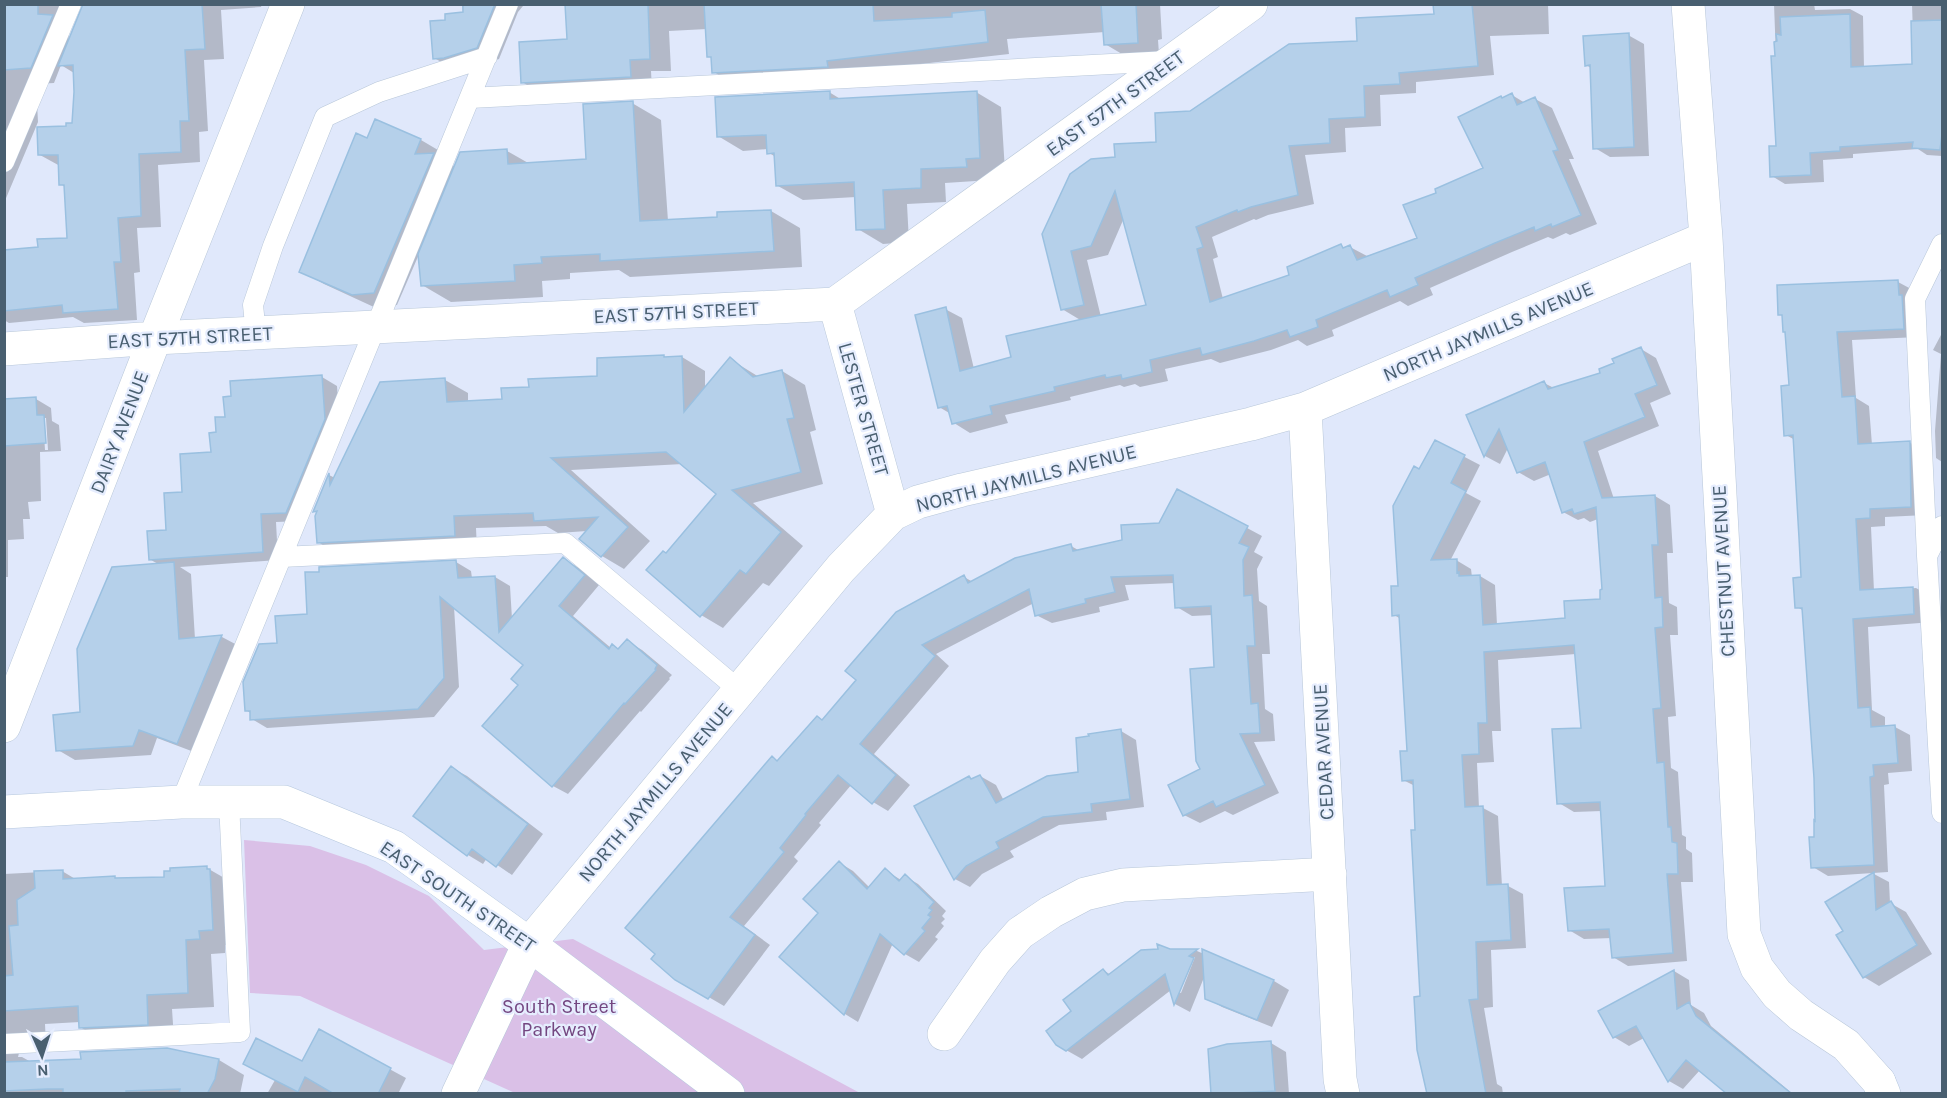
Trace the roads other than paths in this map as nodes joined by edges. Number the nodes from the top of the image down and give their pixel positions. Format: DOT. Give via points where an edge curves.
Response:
graph roads {
  1 [pos="71,4"];
  2 [pos="288,4"];
  3 [pos="508,4"];
  4 [pos="1251,4"];
  5 [pos="1688,4"];
  6 [pos="487,57"];
  7 [pos="1173,60"];
  8 [pos="470,98"];
  9 [pos="12,128"];
  10 [pos="4,162"];
  11 [pos="1706,238"];
  12 [pos="1942,244"];
  13 [pos="835,304"];
  14 [pos="376,328"];
  15 [pos="256,334"];
  16 [pos="155,338"];
  17 [pos="4,349"];
  18 [pos="1305,409"];
  19 [pos="893,514"];
  20 [pos="1942,526"];
  21 [pos="1927,555"];
  22 [pos="282,557"];
  23 [pos="739,690"];
  24 [pos="4,726"];
  25 [pos="1942,787"];
  26 [pos="181,802"];
  27 [pos="229,802"];
  28 [pos="4,812"];
  29 [pos="1942,813"];
  30 [pos="1330,874"];
  31 [pos="529,944"];
  32 [pos="944,1034"];
  33 [pos="4,1044"];
  34 [pos="1882,1088"];
  35 [pos="458,1094"];
  36 [pos="729,1094"];
  37 [pos="1343,1094"];
  1 -- 9 [label="lane"];
  2 -- 16 [label="street, DAIRY AVENUE"];
  3 -- 6 [label="lane"];
  4 -- 7 [label="street, EAST 57TH STREET"];
  5 -- 11 [label="street, CHESTNUT AVENUE"];
  6 -- 8 [label="lane"];
  6 -- 15 [label="lane" via="379,92 325,117 253,305"];
  7 -- 8 [label="lane"];
  7 -- 13 [label="street, EAST 57TH STREET"];
  8 -- 14 [label="lane"];
  9 -- 10 [label="lane"];
  11 -- 18 [label="street, NORTH JAYMILLS AVENUE"];
  11 -- 34 [label="street, CHESTNUT AVENUE" via="1744,934 1757,968 1777,994 1846,1045"];
  12 -- 21 [label="lane" via="1915,299"];
  13 -- 14 [label="street, EAST 57TH STREET"];
  13 -- 19 [label="street, LESTER STREET"];
  14 -- 15 [label="street, EAST 57TH STREET"];
  14 -- 22 [label="lane"];
  15 -- 16 [label="street, EAST 57TH STREET"];
  16 -- 17 [label="street, EAST 57TH STREET"];
  16 -- 24 [label="street, DAIRY AVENUE"];
  18 -- 19 [label="street, NORTH JAYMILLS AVENUE" via="962,490 918,502"];
  18 -- 30 [label="street, CEDAR AVENUE"];
  19 -- 23 [label="street, NORTH JAYMILLS AVENUE" via="841,568"];
  20 -- 21 [label="lane"];
  21 -- 25 [label="lane"];
  22 -- 23 [label="lane" via="565,543"];
  22 -- 26 [label="lane"];
  23 -- 31 [label="street, NORTH JAYMILLS AVENUE"];
  25 -- 29 [label="lane"];
  26 -- 27 [label="street, EAST SOUTH STREET"];
  26 -- 28 [label="street, EAST SOUTH STREET"];
  27 -- 31 [label="street, EAST SOUTH STREET" via="284,802 393,847"];
  27 -- 33 [label="lane" via="240,1032"];
  30 -- 32 [label="street" via="1123,885 1085,894 1020,933 994,961"];
  30 -- 37 [label="street, CEDAR AVENUE"];
  31 -- 35 [label="street, NORTH JAYMILLS AVENUE"];
  31 -- 36 [label="street, EAST SOUTH STREET"];
}
